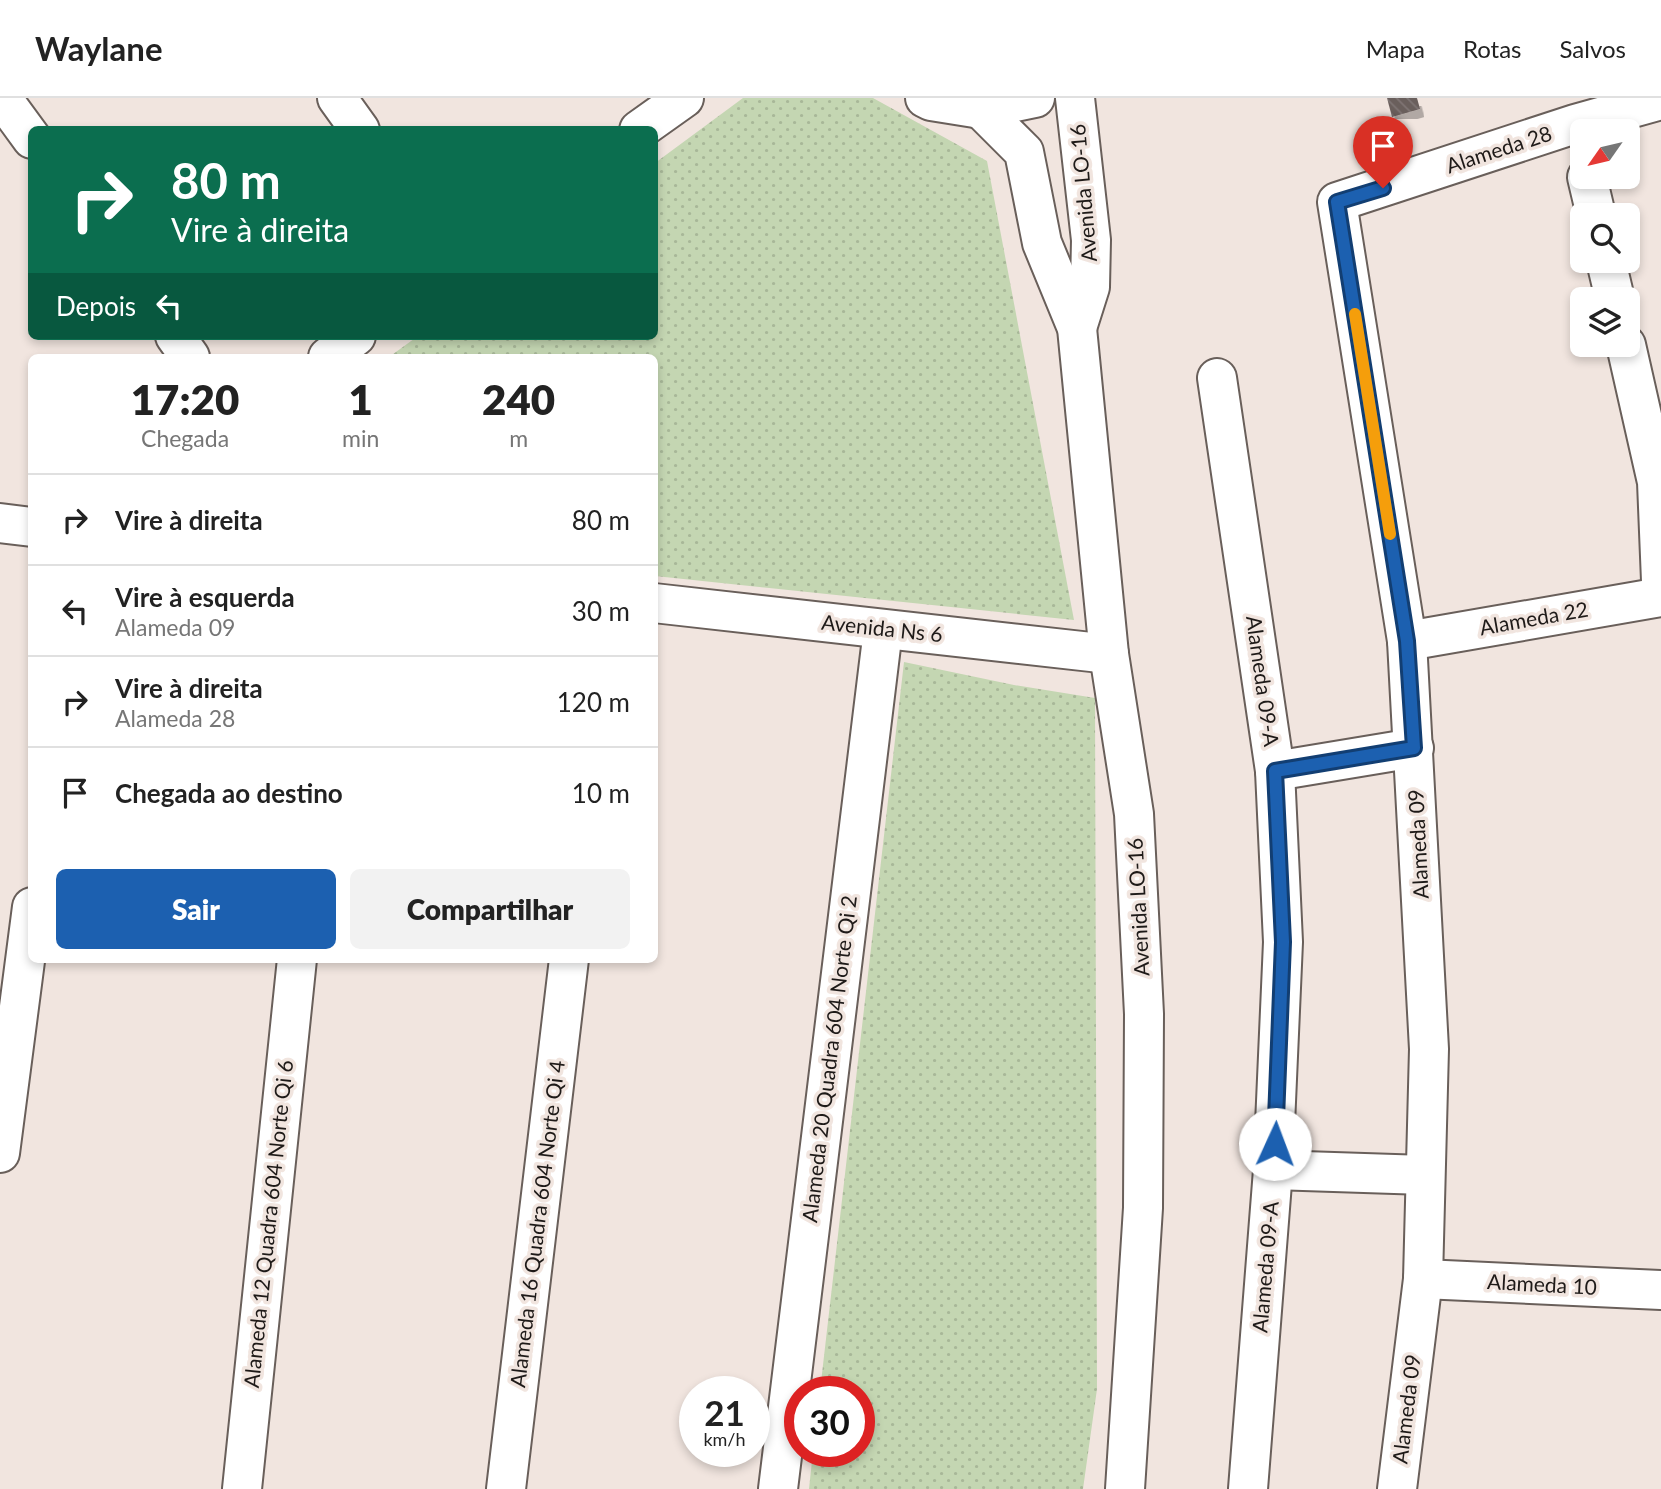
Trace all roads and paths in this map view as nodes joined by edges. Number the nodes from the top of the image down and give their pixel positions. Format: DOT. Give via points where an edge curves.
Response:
graph roads {
  1 [pos="2,98"];
  2 [pos="337,98"];
  3 [pos="925,98"];
  4 [pos="1035,98"];
  5 [pos="1076,98"];
  6 [pos="1661,100"];
  7 [pos="981,109"];
  8 [pos="1621,119"];
  9 [pos="357,126"];
  10 [pos="28,134"];
  11 [pos="1570,141"];
  12 [pos="1337,202"];
  13 [pos="1077,328"];
  14 [pos="351,340"];
  15 [pos="332,354"];
  16 [pos="1629,357"];
  17 [pos="1217,378"];
  18 [pos="1659,482"];
  19 [pos="0,523"];
  20 [pos="28,526"];
  21 [pos="1661,581"];
  22 [pos="1661,597"];
  23 [pos="658,603"];
  24 [pos="883,630"];
  25 [pos="1407,641"];
  26 [pos="1110,654"];
  27 [pos="1414,748"];
  28 [pos="1275,771"];
  29 [pos="28,938"];
  30 [pos="297,963"];
  31 [pos="569,963"];
  32 [pos="0,1153"];
  33 [pos="1273,1170"];
  34 [pos="1425,1175"];
  35 [pos="1423,1279"];
  36 [pos="1661,1290"];
  37 [pos="242,1489"];
  38 [pos="506,1489"];
  39 [pos="778,1489"];
  40 [pos="1125,1489"];
  41 [pos="1248,1489"];
  42 [pos="1397,1489"];
  1 -- 10 [label="street"];
  2 -- 9 [label="street"];
  3 -- 7 [label="street"];
  4 -- 7 [label="street"];
  5 -- 13 [label="street, Avenida LO-16" via="1091,240 1090,286"];
  6 -- 8 [label="street, Alameda 28"];
  7 -- 13 [label="street, Avenida LO-16" via="1024,152 1042,243"];
  11 -- 12 [label="street, Alameda 28"];
  12 -- 25 [label="street, Alameda 09"];
  13 -- 26 [label="street, Avenida LO-16"];
  14 -- 15 [label="street"];
  16 -- 18 [label="street"];
  17 -- 28 [label="street, Alameda 09-A"];
  18 -- 21 [label="street"];
  19 -- 20 [label="street"];
  22 -- 25 [label="street, Alameda 22"];
  23 -- 24 [label="street, Avenida Ns 6"];
  24 -- 26 [label="street, Avenida Ns 6"];
  24 -- 39 [label="street, Alameda 20 Quadra 604 Norte Qi 2"];
  25 -- 27 [label="street, Alameda 09"];
  26 -- 40 [label="street, Avenida LO-16" via="1134,814 1144,1014 1143,1208"];
  27 -- 28 [label="street"];
  27 -- 34 [label="street, Alameda 09" via="1429,1049"];
  28 -- 33 [label="street, Alameda 09-A" via="1283,942"];
  29 -- 32 [label="street"];
  30 -- 37 [label="street, Alameda 12 Quadra 604 Norte Qi 6"];
  31 -- 38 [label="street, Alameda 16 Quadra 604 Norte Qi 4"];
  33 -- 34 [label="street"];
  33 -- 41 [label="street, Alameda 09-A"];
  34 -- 35 [label="street, Alameda 09"];
  35 -- 36 [label="street, Alameda 10"];
  35 -- 42 [label="street, Alameda 09"];
}
